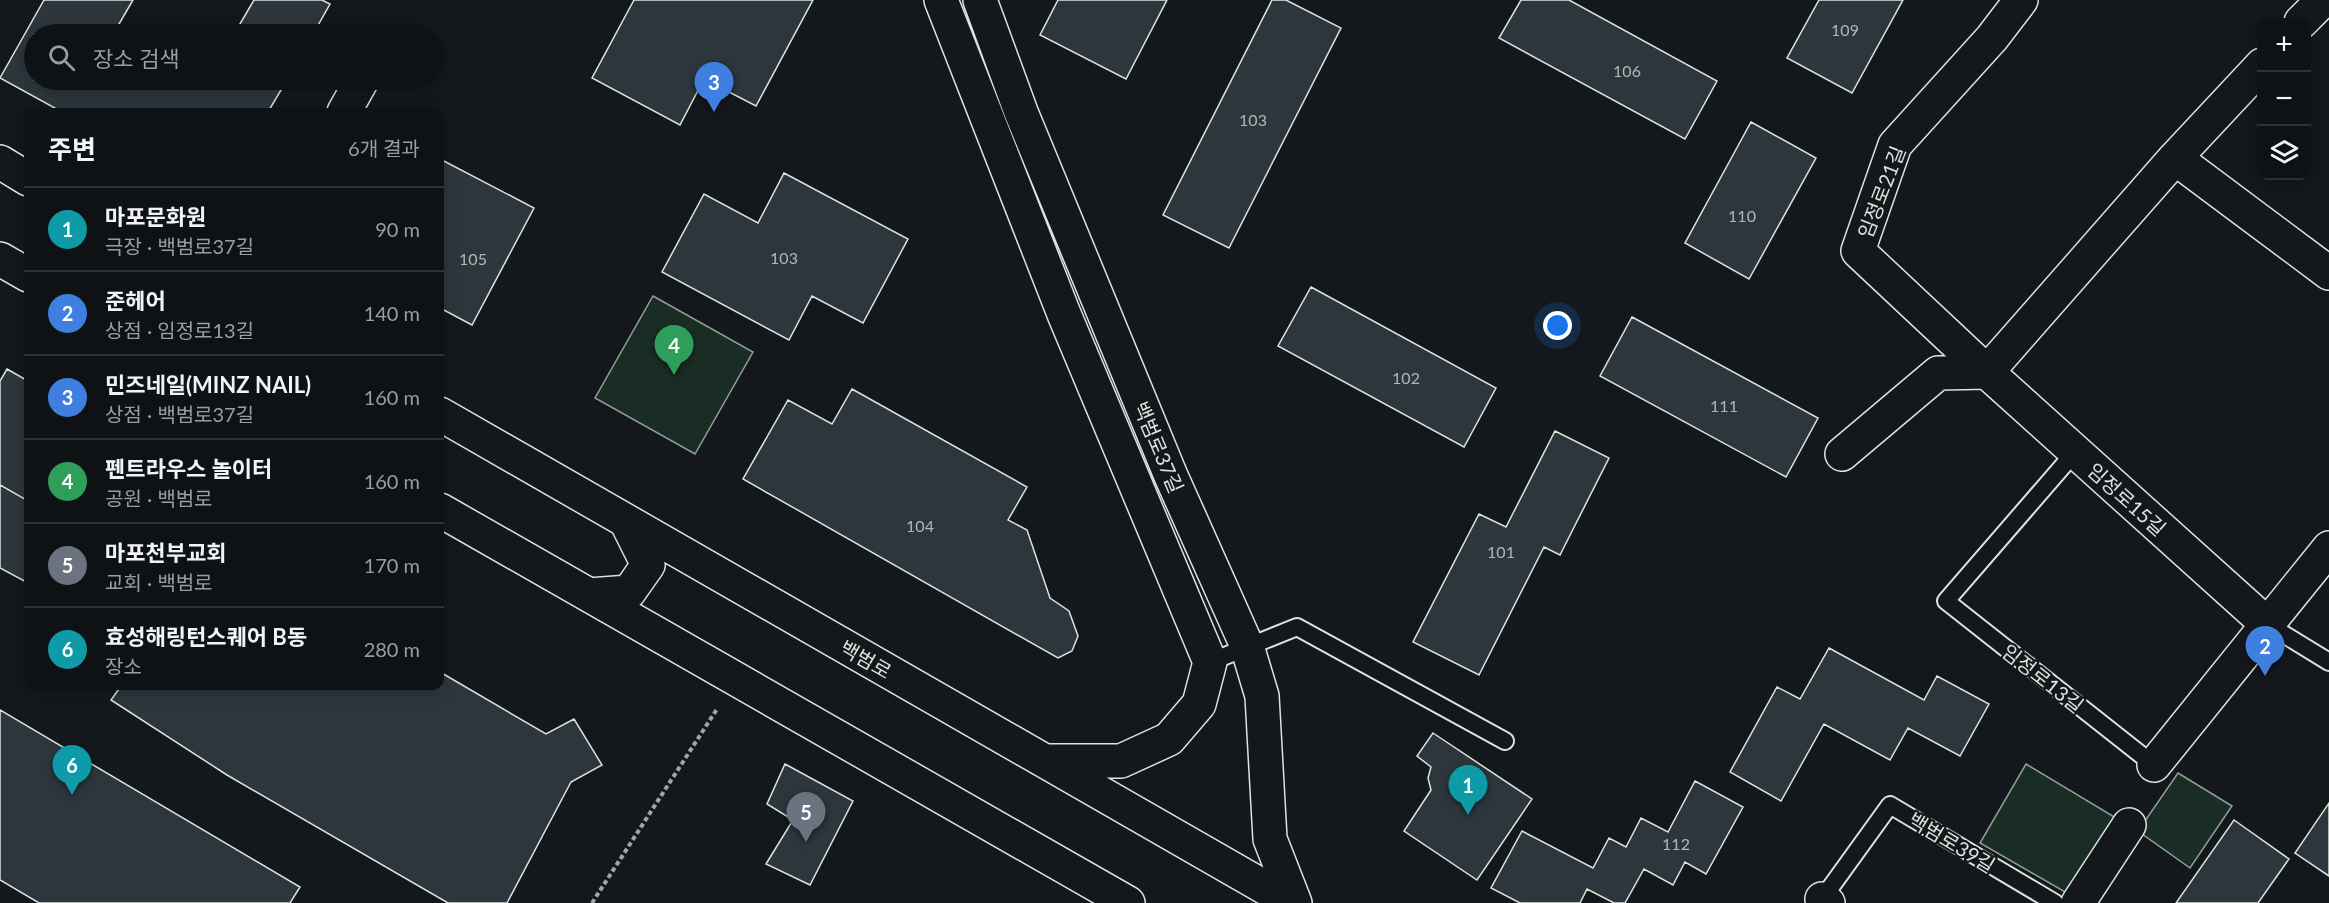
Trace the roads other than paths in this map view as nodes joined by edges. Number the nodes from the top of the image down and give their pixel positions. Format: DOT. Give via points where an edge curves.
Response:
graph roads {
  1 [pos="941,0"];
  2 [pos="980,0"];
  3 [pos="2021,0"];
  4 [pos="2323,0"];
  5 [pos="2305,18"];
  6 [pos="2257,70"];
  7 [pos="356,90"];
  8 [pos="346,108"];
  9 [pos="2175,158"];
  10 [pos="0,162"];
  11 [pos="24,176"];
  12 [pos="0,259"];
  13 [pos="24,273"];
  14 [pos="2329,273"];
  15 [pos="1987,372"];
  16 [pos="444,416"];
  17 [pos="2075,452"];
  18 [pos="1842,454"];
  19 [pos="444,512"];
  20 [pos="626,521"];
  21 [pos="2329,548"];
  22 [pos="589,595"];
  23 [pos="2267,624"];
  24 [pos="1247,646"];
  25 [pos="1210,662"];
  26 [pos="2329,662"];
  27 [pos="1505,741"];
  28 [pos="1046,761"];
  29 [pos="2154,765"];
  30 [pos="2129,825"];
  31 [pos="1823,902"];
  32 [pos="1128,903"];
  33 [pos="1293,903"];
  34 [pos="2055,903"];
  35 [pos="2078,903"];
  1 -- 25 [label="street, 백범로37길" via="1064,314"];
  2 -- 24 [label="street, 백범로37길" via="1021,112 1157,443"];
  3 -- 15 [label="street, 임정로21길" via="1992,38 1895,145 1858,251"];
  4 -- 5 [label="street"];
  6 -- 9 [label="street"];
  7 -- 8 [label="street"];
  9 -- 14 [label="street"];
  9 -- 15 [label="street"];
  10 -- 11 [label="street"];
  12 -- 13 [label="street"];
  15 -- 17 [label="street, 임정로15길"];
  15 -- 18 [label="street" via="1938,373"];
  16 -- 20 [label="street, 백범로"];
  17 -- 23 [label="street, 임정로15길"];
  17 -- 29 [label="lane, 임정로13길" via="1946,601"];
  19 -- 22 [label="street"];
  20 -- 22 [label="street" via="648,565 629,592"];
  20 -- 28 [label="street, 백범로"];
  21 -- 23 [label="street, 임정로13길"];
  22 -- 32 [label="street"];
  23 -- 26 [label="lane"];
  23 -- 29 [label="street, 임정로13길"];
  24 -- 25 [label="lane"];
  24 -- 27 [label="lane" via="1297,627"];
  24 -- 33 [label="street, 백범로37길" via="1262,696 1270,839"];
  25 -- 28 [label="street" via="1200,704 1169,739 1121,761"];
  28 -- 33 [label="street, 백범로"];
  30 -- 35 [label="street"];
  31 -- 34 [label="lane, 백범로39길" via="1890,805"];
}
